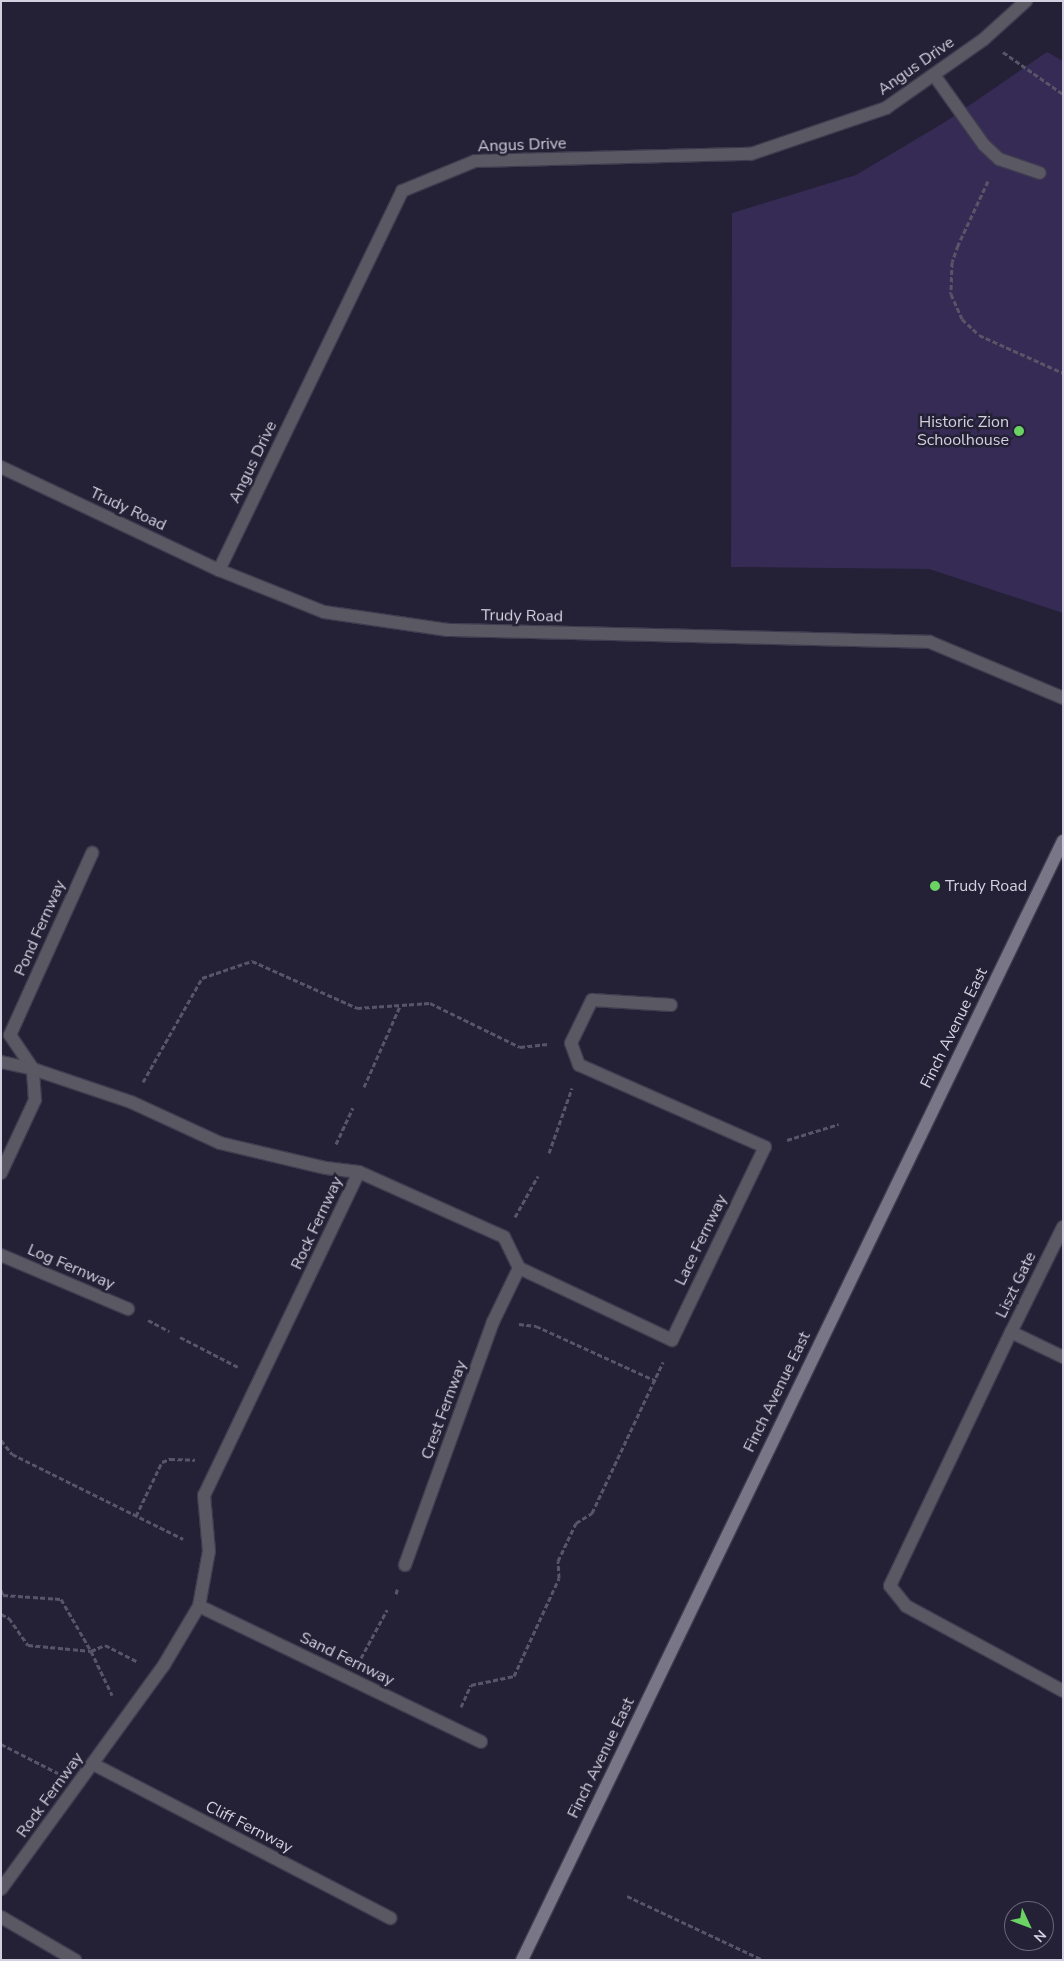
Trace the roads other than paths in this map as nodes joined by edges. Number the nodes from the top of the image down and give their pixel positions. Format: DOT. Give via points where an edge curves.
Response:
graph roads {
  1 [pos="1026,1"];
  2 [pos="934,75"];
  3 [pos="1040,173"];
  4 [pos="1,467"];
  5 [pos="219,570"];
  6 [pos="1063,698"];
  7 [pos="1063,841"];
  8 [pos="92,853"];
  9 [pos="671,1005"];
  10 [pos="1,1062"];
  11 [pos="33,1069"];
  12 [pos="359,1172"];
  13 [pos="1,1173"];
  14 [pos="1063,1227"];
  15 [pos="1,1255"];
  16 [pos="519,1268"];
  17 [pos="128,1309"];
  18 [pos="1011,1332"];
  19 [pos="1063,1357"];
  20 [pos="405,1565"];
  21 [pos="199,1606"];
  22 [pos="1063,1691"];
  23 [pos="481,1742"];
  24 [pos="93,1764"];
  25 [pos="1,1889"];
  26 [pos="1,1917"];
  27 [pos="390,1918"];
  28 [pos="75,1960"];
  29 [pos="522,1960"];
  1 -- 2 [label="street, Angus Drive" via="984,39"];
  2 -- 3 [label="street" via="984,145 999,159"];
  2 -- 5 [label="street, Angus Drive" via="886,108 751,154 475,161 402,191"];
  4 -- 5 [label="street, Trudy Road"];
  5 -- 6 [label="street, Trudy Road" via="324,612 448,630 930,642"];
  7 -- 29 [label="main road, Finch Avenue East"];
  8 -- 11 [label="street, Pond Fernway" via="10,1035"];
  9 -- 16 [label="street, Lace Fernway" via="592,1000 571,1042 579,1066 765,1147 672,1340"];
  10 -- 11 [label="street, Rock Fernway"];
  11 -- 12 [label="street, Rock Fernway" via="131,1102 220,1144 326,1168"];
  11 -- 13 [label="street" via="35,1100"];
  12 -- 16 [label="street" via="504,1237"];
  12 -- 21 [label="street, Rock Fernway" via="204,1495 209,1551"];
  14 -- 18 [label="street, Liszt Gate"];
  15 -- 17 [label="street, Log Fernway"];
  16 -- 20 [label="street, Crest Fernway" via="493,1322"];
  18 -- 19 [label="street, Liszt Gate"];
  18 -- 22 [label="street" via="890,1586 906,1606"];
  21 -- 23 [label="street, Sand Fernway"];
  21 -- 24 [label="street, Rock Fernway" via="159,1672"];
  24 -- 25 [label="street, Rock Fernway"];
  24 -- 27 [label="street, Cliff Fernway"];
  26 -- 28 [label="street"];
}
